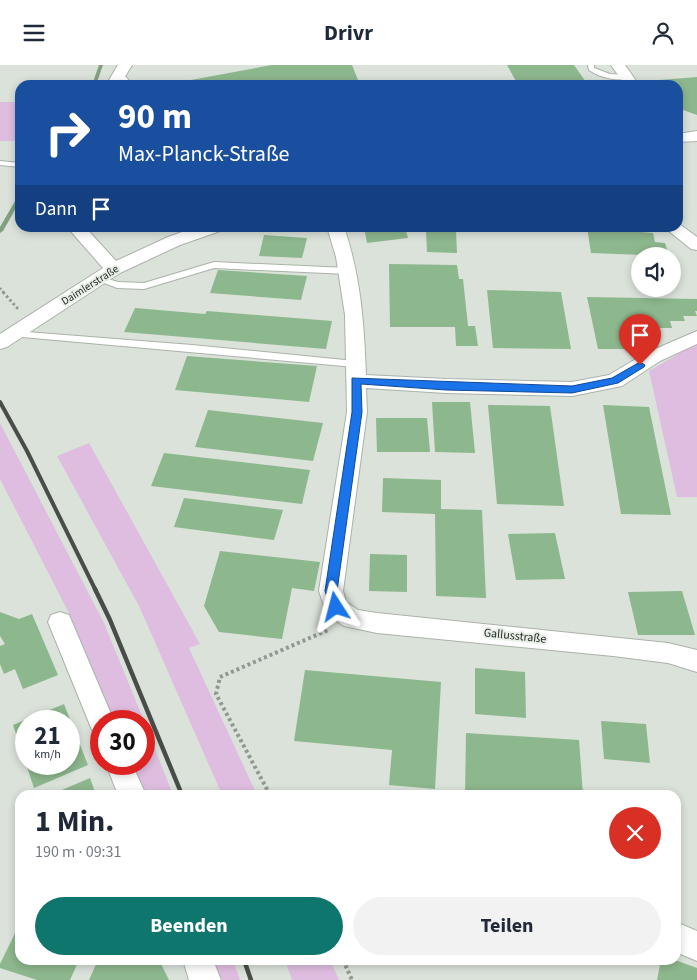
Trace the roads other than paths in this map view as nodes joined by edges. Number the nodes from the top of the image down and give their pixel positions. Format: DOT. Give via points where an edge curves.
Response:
graph roads {
  1 [pos="591,65"];
  2 [pos="618,65"];
  3 [pos="625,80"];
  4 [pos="628,80"];
  5 [pos="697,136"];
  6 [pos="683,137"];
  7 [pos="0,163"];
  8 [pos="15,164"];
  9 [pos="80,232"];
  10 [pos="200,232"];
  11 [pos="336,232"];
  12 [pos="679,232"];
  13 [pos="697,245"];
  14 [pos="114,269"];
  15 [pos="348,271"];
  16 [pos="98,279"];
  17 [pos="697,337"];
  18 [pos="7,339"];
  19 [pos="356,372"];
  20 [pos="60,622"];
  21 [pos="697,661"];
  22 [pos="96,710"];
  23 [pos="124,775"];
  24 [pos="130,790"];
  25 [pos="681,939"];
  26 [pos="697,946"];
  27 [pos="200,965"];
  28 [pos="205,980"];
  1 -- 3 [label="lane" via="597,73"];
  2 -- 4 [label="street"];
  5 -- 6 [label="street"];
  7 -- 8 [label="lane"];
  9 -- 14 [label="street"];
  10 -- 14 [label="street, Daimlerstraße"];
  11 -- 15 [label="street"];
  12 -- 13 [label="street"];
  14 -- 16 [label="street, Daimlerstraße"];
  15 -- 16 [label="lane" via="220,265 144,286 118,285"];
  15 -- 19 [label="street" via="354,315"];
  16 -- 18 [label="street, Daimlerstraße"];
  17 -- 19 [label="street" via="653,357 615,381 572,389 446,386"];
  18 -- 19 [label="lane" via="192,348"];
  19 -- 21 [label="street, Gallusstraße" via="357,412 331,591 345,613 377,623 614,645"];
  20 -- 22 [label="street"];
  23 -- 24 [label="street"];
  25 -- 26 [label="street"];
  27 -- 28 [label="street"];
}
